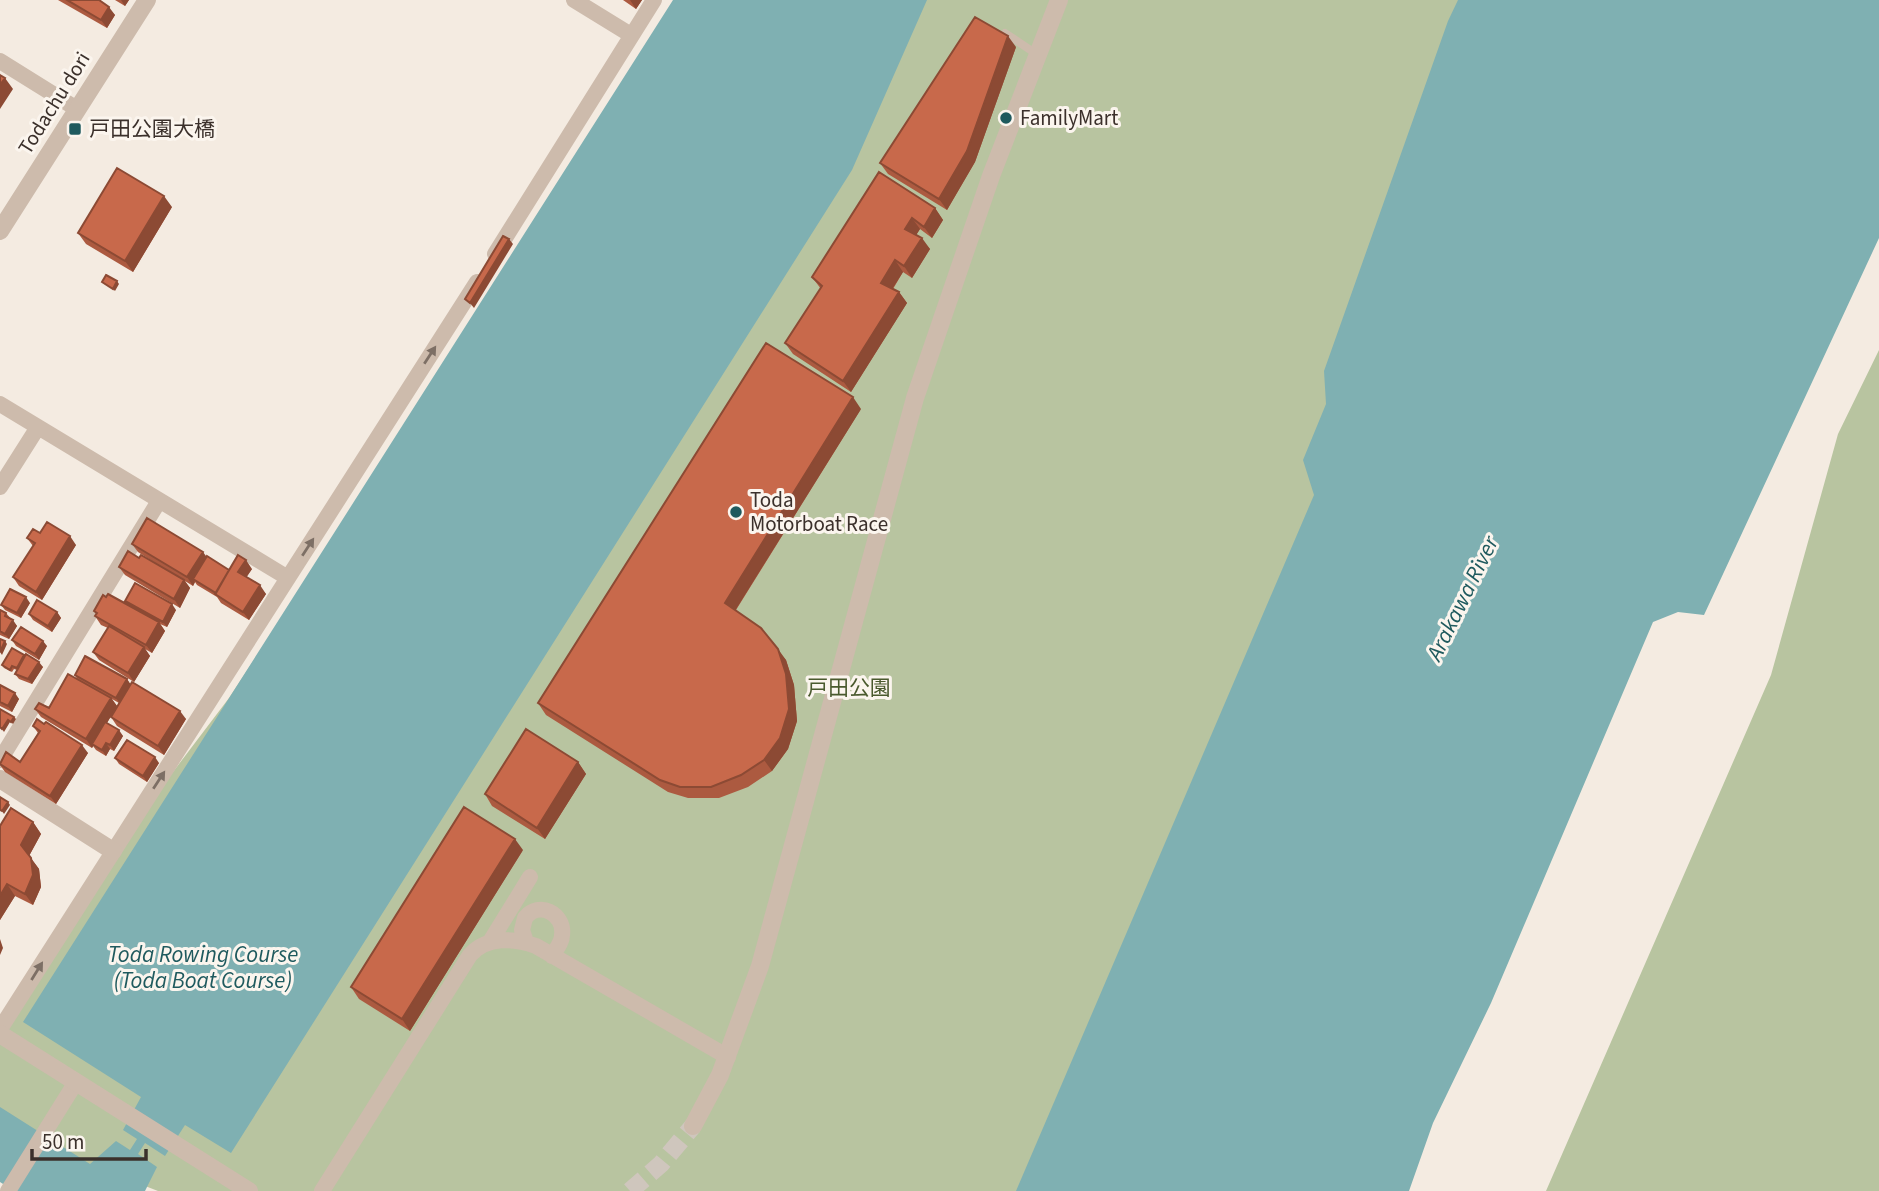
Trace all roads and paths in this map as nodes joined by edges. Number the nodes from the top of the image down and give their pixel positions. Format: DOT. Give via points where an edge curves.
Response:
graph roads {
  1 [pos="147,0"];
  2 [pos="574,0"];
  3 [pos="653,0"];
  4 [pos="1059,0"];
  5 [pos="1005,33"];
  6 [pos="631,36"];
  7 [pos="1038,55"];
  8 [pos="0,61"];
  9 [pos="77,109"];
  10 [pos="0,231"];
  11 [pos="0,404"];
  12 [pos="38,427"];
  13 [pos="0,487"];
  14 [pos="159,501"];
  15 [pos="288,578"];
  16 [pos="0,760"];
  17 [pos="0,779"];
  18 [pos="113,851"];
  19 [pos="530,877"];
  20 [pos="490,942"];
  21 [pos="526,942"];
  22 [pos="552,956"];
  23 [pos="0,1032"];
  24 [pos="728,1057"];
  25 [pos="76,1082"];
  26 [pos="693,1126"];
  27 [pos="8,1191"];
  28 [pos="249,1191"];
  29 [pos="322,1191"];
  1 -- 9 [label="street, Todachu dori"];
  2 -- 6 [label="street"];
  3 -- 6 [label="street"];
  4 -- 7 [label="street"];
  5 -- 7 [label="lane"];
  15 -- 6 [label="street, one-way"];
  7 -- 24 [label="street" via="915,398 760,966"];
  8 -- 9 [label="street"];
  9 -- 10 [label="street, Todachu dori"];
  11 -- 12 [label="street"];
  12 -- 13 [label="street"];
  12 -- 14 [label="street"];
  14 -- 15 [label="street"];
  14 -- 16 [label="street"];
  18 -- 15 [label="street, one-way"];
  17 -- 18 [label="street"];
  23 -- 18 [label="street, one-way"];
  19 -- 20 [label="street"];
  20 -- 21 [label="street"];
  20 -- 29 [label="street" via="470,955"];
  21 -- 22 [label="street"];
  21 -- 22 [label="street" via="524,918 534,910 547,910 562,926"];
  22 -- 24 [label="street"];
  23 -- 25 [label="street"];
  24 -- 26 [label="street"];
  25 -- 27 [label="street"];
  25 -- 28 [label="street"];
}
